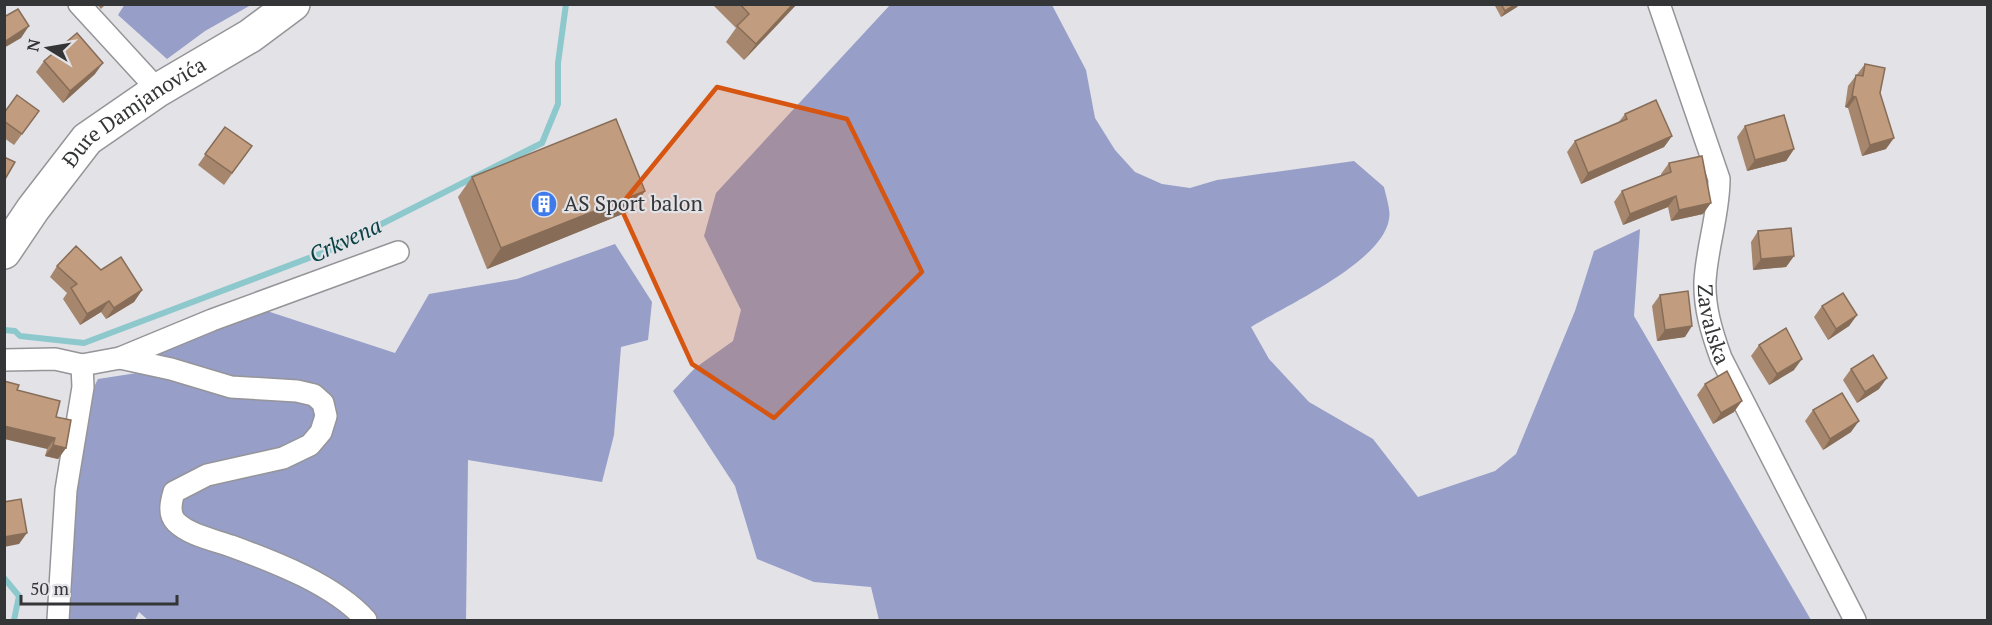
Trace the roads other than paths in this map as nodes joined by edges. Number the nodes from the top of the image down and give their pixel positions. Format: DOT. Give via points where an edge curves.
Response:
graph roads {
  1 [pos="79,4"];
  2 [pos="293,4"];
  3 [pos="1659,4"];
  4 [pos="158,90"];
  5 [pos="4,252"];
  6 [pos="398,252"];
  7 [pos="120,358"];
  8 [pos="4,360"];
  9 [pos="82,365"];
  10 [pos="58,621"];
  11 [pos="366,621"];
  12 [pos="1855,621"];
  1 -- 4 [label="street"];
  2 -- 4 [label="main road, Đure Damjanovića" via="250,36"];
  3 -- 12 [label="street, Zavalska" via="1719,179 1719,204 1705,280 1709,326 1721,358"];
  4 -- 5 [label="main road, Đure Damjanovića" via="87,139"];
  6 -- 7 [label="street"];
  7 -- 9 [label="street"];
  7 -- 11 [label="street" via="231,387 297,391 314,395 323,403 326,416 321,432 310,446 283,458 207,475 174,492 171,514 176,522 195,533 268,559 314,582"];
  8 -- 9 [label="street" via="55,359"];
  9 -- 10 [label="street" via="83,387 66,490"];
}
